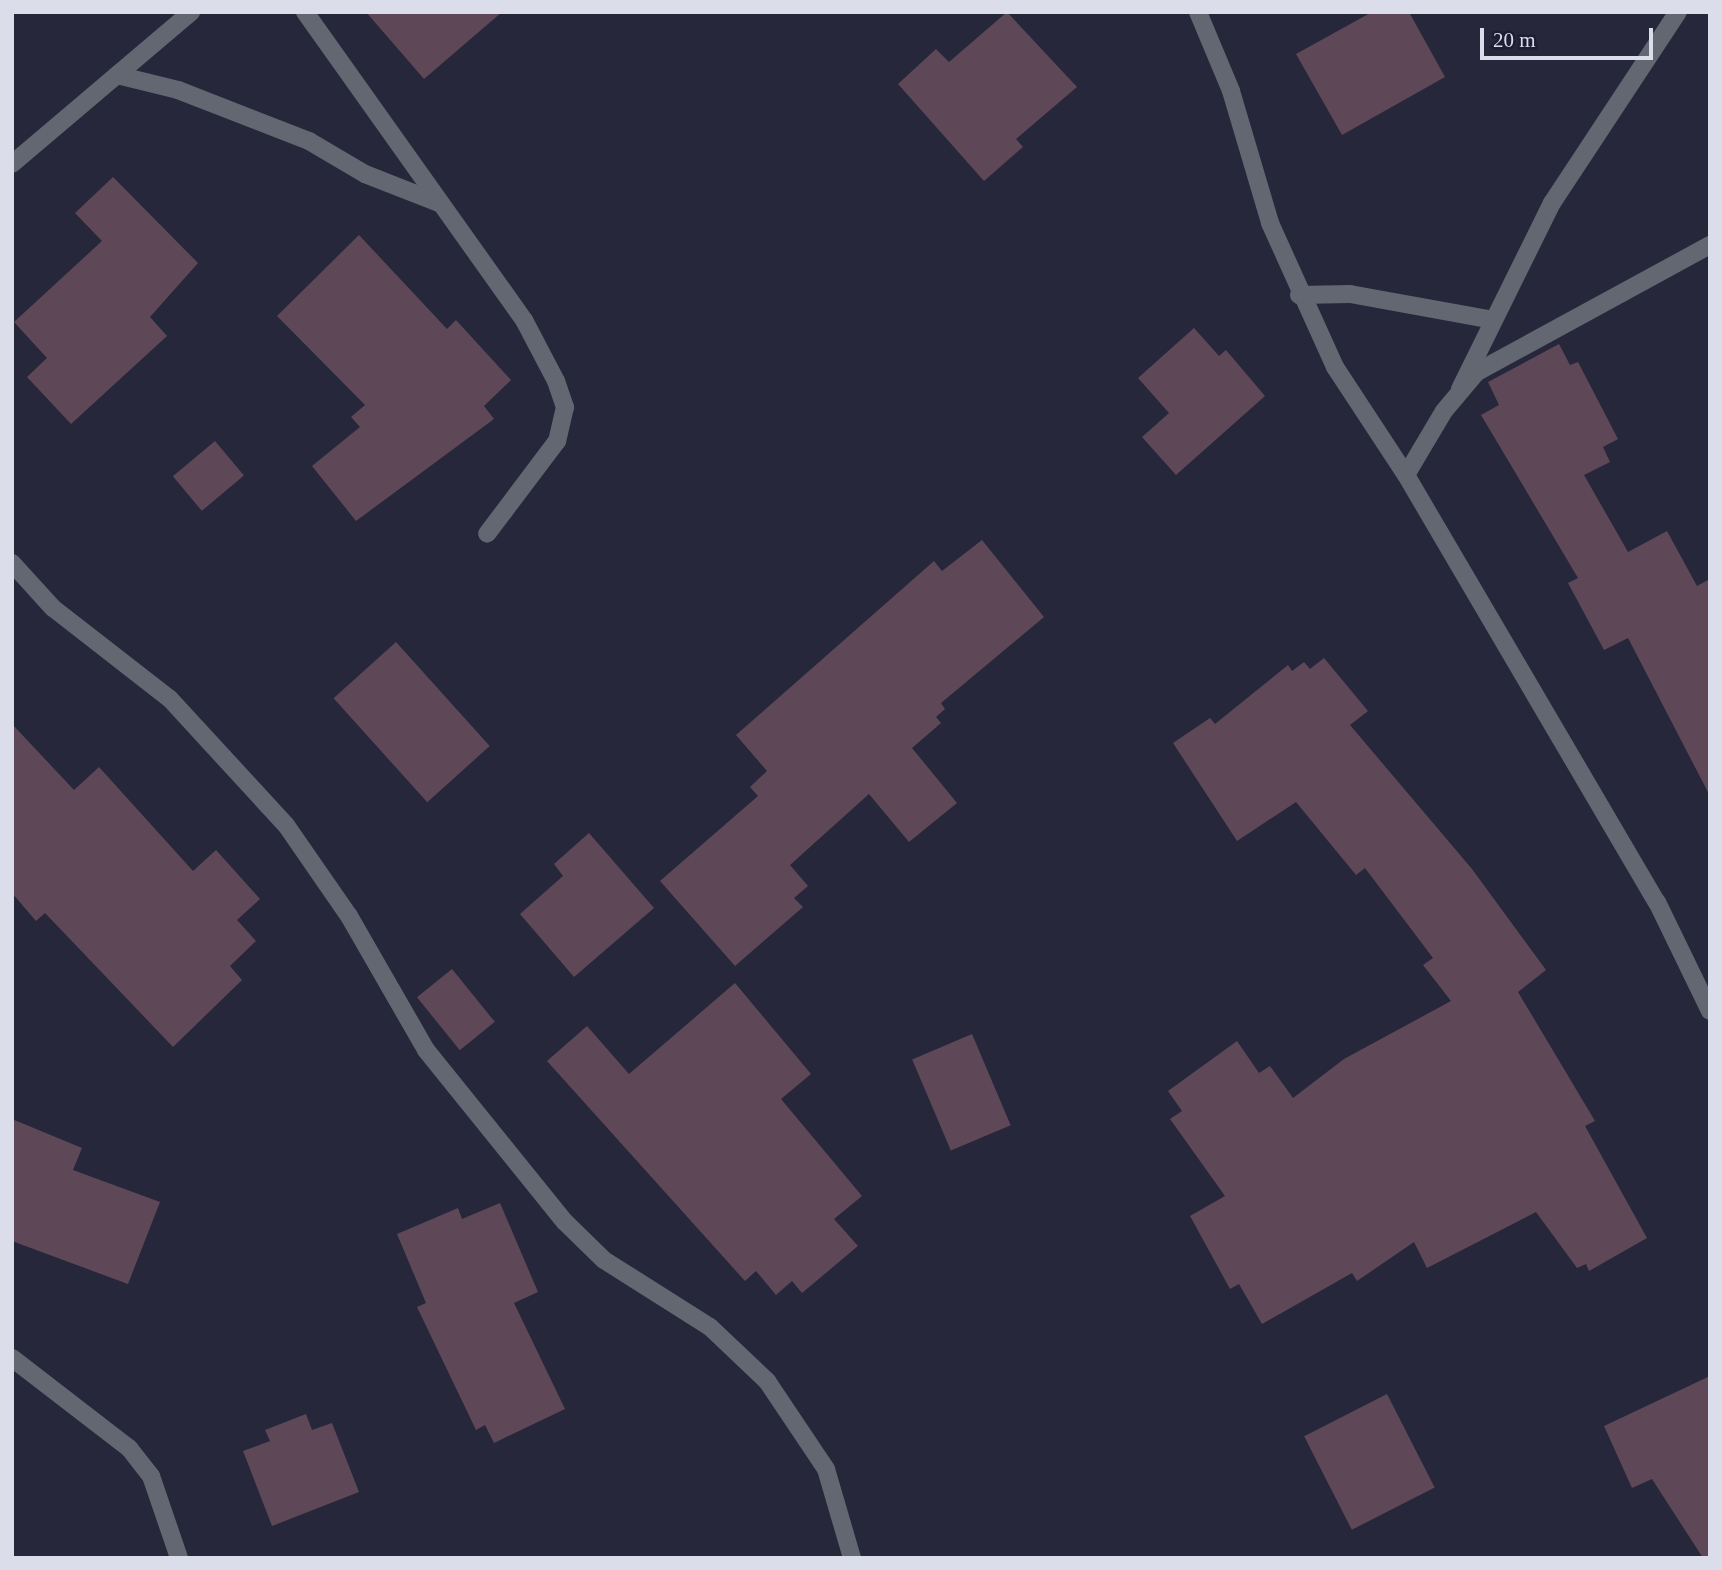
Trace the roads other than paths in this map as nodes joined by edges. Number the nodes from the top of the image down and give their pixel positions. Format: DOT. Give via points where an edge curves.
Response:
graph roads {
  1 [pos="191,12"];
  2 [pos="305,12"];
  3 [pos="1198,12"];
  4 [pos="1678,12"];
  5 [pos="117,75"];
  6 [pos="12,164"];
  7 [pos="439,204"];
  8 [pos="1710,245"];
  9 [pos="1299,295"];
  10 [pos="1493,320"];
  11 [pos="1460,389"];
  12 [pos="1406,474"];
  13 [pos="487,534"];
  14 [pos="12,563"];
  15 [pos="1710,1011"];
  16 [pos="12,1358"];
  17 [pos="179,1558"];
  18 [pos="852,1558"];
  1 -- 5 [label="street"];
  2 -- 7 [label="street"];
  3 -- 9 [label="street"];
  4 -- 10 [label="street" via="1552,203"];
  5 -- 6 [label="street"];
  5 -- 7 [label="street" via="178,90 297,136"];
  7 -- 13 [label="street" via="524,320 565,407 557,441"];
  8 -- 11 [label="street" via="1503,354"];
  9 -- 10 [label="street" via="1350,294"];
  9 -- 12 [label="street" via="1335,367"];
  10 -- 11 [label="street"];
  11 -- 12 [label="street"];
  12 -- 15 [label="street" via="1657,902"];
  14 -- 18 [label="street" via="53,608 170,699 286,825 349,916 426,1050 565,1222 604,1260 710,1326 767,1381 826,1469"];
  16 -- 17 [label="street" via="129,1448 151,1476"];
}
